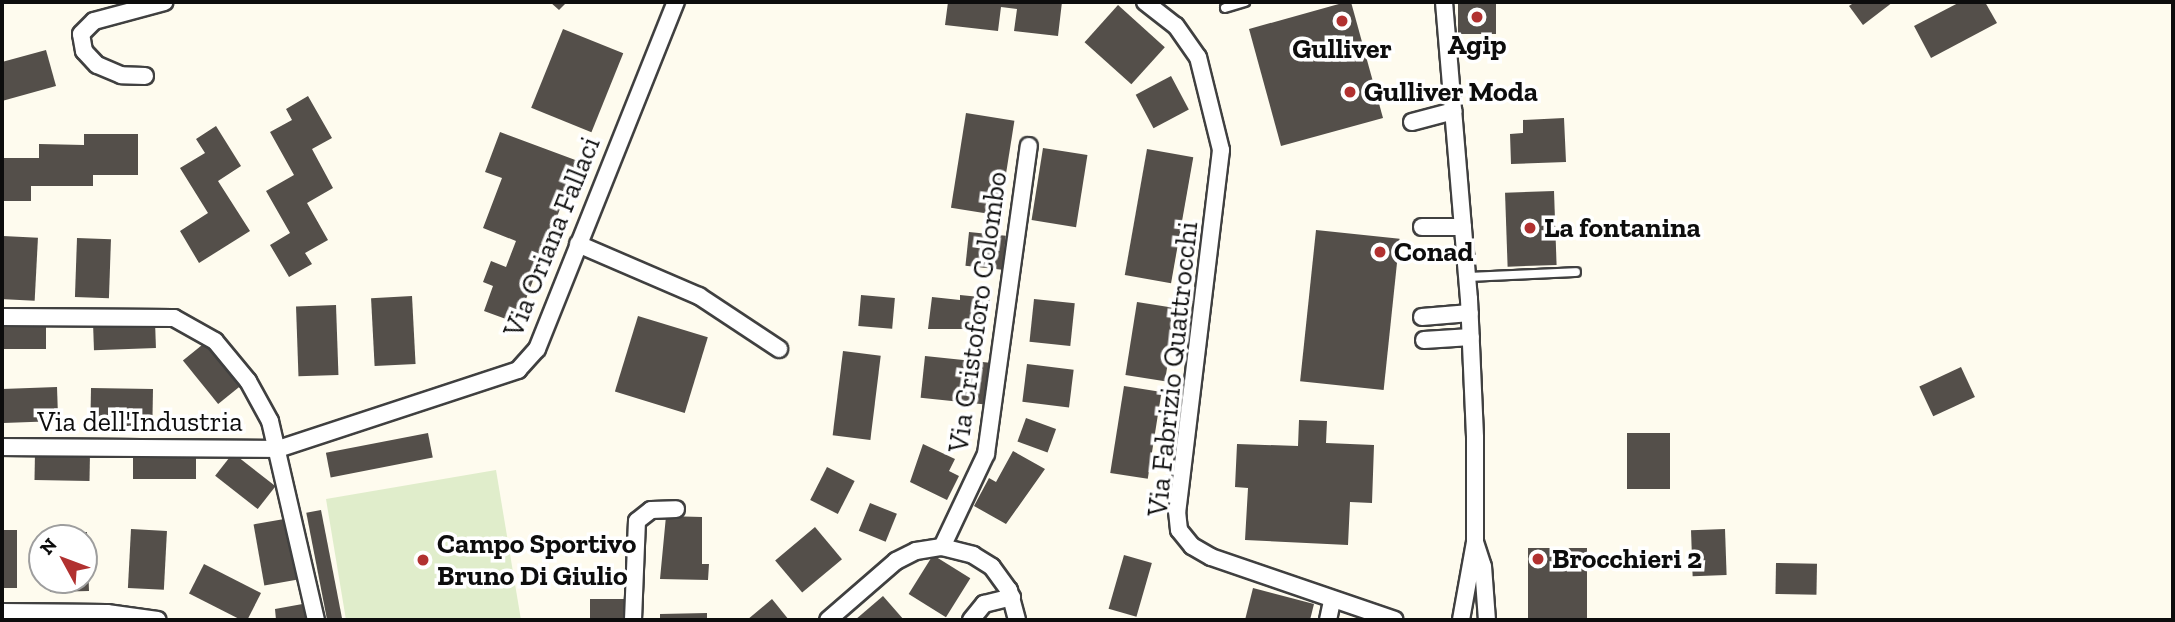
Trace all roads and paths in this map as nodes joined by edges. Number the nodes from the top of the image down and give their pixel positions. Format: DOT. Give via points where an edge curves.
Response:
graph roads {
  1 [pos="164,2"];
  2 [pos="676,2"];
  3 [pos="1145,2"];
  4 [pos="1245,2"];
  5 [pos="1444,2"];
  6 [pos="1225,8"];
  7 [pos="145,76"];
  8 [pos="1454,111"];
  9 [pos="1412,122"];
  10 [pos="1029,146"];
  11 [pos="1422,227"];
  12 [pos="1463,227"];
  13 [pos="578,244"];
  14 [pos="1576,272"];
  15 [pos="1467,277"];
  16 [pos="1469,313"];
  17 [pos="2,317"];
  18 [pos="1422,317"];
  19 [pos="1471,337"];
  20 [pos="1424,340"];
  21 [pos="779,349"];
  22 [pos="2,447"];
  23 [pos="278,449"];
  24 [pos="676,509"];
  25 [pos="1475,542"];
  26 [pos="942,547"];
  27 [pos="1012,597"];
  28 [pos="1332,601"];
  29 [pos="2,612"];
  30 [pos="53,616"];
  31 [pos="158,620"];
  32 [pos="316,620"];
  33 [pos="633,620"];
  34 [pos="828,620"];
  35 [pos="971,620"];
  36 [pos="1017,620"];
  37 [pos="1328,620"];
  38 [pos="1395,620"];
  39 [pos="1461,620"];
  40 [pos="1487,620"];
  1 -- 7 [label="street" via="94,21 83,30 82,44 97,65 121,75"];
  2 -- 13 [label="street, Via Oriana Fallaci"];
  3 -- 28 [label="street, Via Fabrizio Quattrocchi" via="1176,26 1198,57 1221,150 1219,197 1177,510 1179,530 1192,546 1211,557"];
  4 -- 6 [label="lane"];
  5 -- 8 [label="street"];
  8 -- 9 [label="street"];
  8 -- 12 [label="street"];
  10 -- 26 [label="street, Via Cristoforo Colombo" via="986,454"];
  11 -- 12 [label="street"];
  12 -- 15 [label="street"];
  13 -- 21 [label="street" via="699,296"];
  13 -- 23 [label="street, Via Oriana Fallaci" via="537,349 518,370"];
  14 -- 15 [label="lane"];
  15 -- 16 [label="street"];
  16 -- 18 [label="street"];
  16 -- 19 [label="street"];
  17 -- 23 [label="street" via="155,316 187,322 215,341 248,381 266,411"];
  19 -- 20 [label="street"];
  19 -- 25 [label="street"];
  22 -- 23 [label="street, Via dell'Industria"];
  23 -- 32 [label="street"];
  24 -- 33 [label="street" via="651,510 637,521"];
  25 -- 39 [label="street"];
  25 -- 40 [label="street" via="1483,566"];
  26 -- 27 [label="street" via="987,563"];
  26 -- 34 [label="street" via="903,557"];
  27 -- 35 [label="street" via="984,604"];
  27 -- 36 [label="street"];
  28 -- 37 [label="street"];
  28 -- 38 [label="street, Via Fabrizio Quattrocchi"];
  29 -- 30 [label="street"];
  30 -- 31 [label="street"];
}
